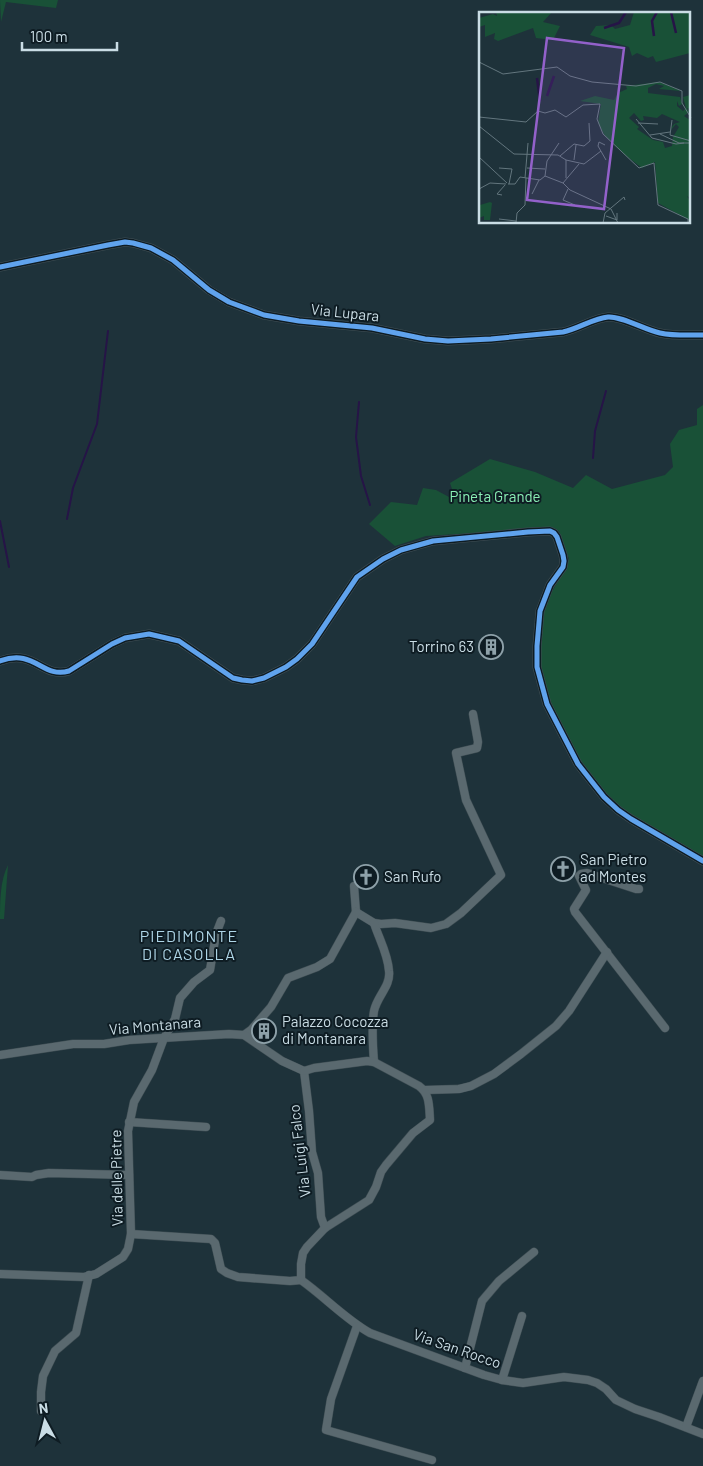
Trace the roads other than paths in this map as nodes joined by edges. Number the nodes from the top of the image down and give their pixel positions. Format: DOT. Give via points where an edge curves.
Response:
graph roads {
  1 [pos="0,267"];
  2 [pos="703,335"];
  3 [pos="0,661"];
  4 [pos="472,714"];
  5 [pos="703,861"];
  6 [pos="354,886"];
  7 [pos="639,889"];
  8 [pos="356,912"];
  9 [pos="221,921"];
  10 [pos="374,923"];
  11 [pos="607,952"];
  12 [pos="665,1028"];
  13 [pos="244,1035"];
  14 [pos="164,1038"];
  15 [pos="0,1055"];
  16 [pos="374,1062"];
  17 [pos="304,1071"];
  18 [pos="425,1090"];
  19 [pos="129,1122"];
  20 [pos="206,1126"];
  21 [pos="0,1175"];
  22 [pos="129,1175"];
  23 [pos="324,1228"];
  24 [pos="131,1234"];
  25 [pos="534,1252"];
  26 [pos="0,1274"];
  27 [pos="89,1275"];
  28 [pos="301,1280"];
  29 [pos="522,1316"];
  30 [pos="357,1326"];
  31 [pos="465,1368"];
  32 [pos="502,1380"];
  33 [pos="703,1381"];
  34 [pos="41,1411"];
  35 [pos="686,1427"];
  36 [pos="703,1434"];
  37 [pos="432,1460"];
  1 -- 2 [label="street, Via Lupara" via="125,242 151,248 167,257 229,302 252,312 287,320 372,328 448,341 563,332 608,317 661,334"];
  3 -- 5 [label="street" via="25,658 50,671 63,673 125,638 149,634 179,642 233,678 259,680 286,667 303,654 358,577 393,553 433,541 550,531 557,537 564,561 540,611 537,667 548,704 578,764 604,797 631,819"];
  4 -- 10 [label="street" via="478,742 476,748 456,753 466,800 500,875 446,924 431,928"];
  6 -- 8 [label="street"];
  7 -- 11 [label="street" via="587,873 579,876 586,890 575,906 575,912"];
  8 -- 10 [label="street"];
  8 -- 13 [label="street" via="330,960 288,978 271,1007"];
  9 -- 14 [label="street, Via delle Pietre" via="210,970 180,998 175,1019"];
  10 -- 16 [label="street" via="390,972 389,982 374,1010"];
  11 -- 12 [label="street"];
  11 -- 18 [label="street" via="556,1026 494,1074 459,1089"];
  13 -- 14 [label="street, Via Montanara"];
  13 -- 17 [label="street" via="282,1061"];
  14 -- 15 [label="street, Via Montanara" via="74,1044"];
  14 -- 19 [label="street, Via delle Pietre" via="152,1070 134,1102"];
  16 -- 17 [label="street"];
  16 -- 18 [label="street"];
  17 -- 23 [label="street, Via Luigi Falco"];
  18 -- 23 [label="street" via="430,1120 413,1133 386,1165 369,1200"];
  19 -- 20 [label="street"];
  19 -- 22 [label="street, Via delle Pietre"];
  21 -- 22 [label="street"];
  22 -- 24 [label="street, Via delle Pietre"];
  23 -- 28 [label="street" via="303,1253"];
  24 -- 27 [label="street" via="123,1257"];
  24 -- 28 [label="street" via="211,1239 215,1243 221,1269 227,1273 238,1277"];
  25 -- 31 [label="street" via="499,1281 482,1301"];
  26 -- 27 [label="street"];
  27 -- 34 [label="street" via="76,1333 55,1351 43,1376"];
  28 -- 30 [label="street, Via San Rocco"];
  29 -- 32 [label="street"];
  30 -- 31 [label="street, Via San Rocco"];
  30 -- 37 [label="street" via="331,1399 326,1430"];
  31 -- 32 [label="street, Via San Rocco"];
  32 -- 35 [label="street, Via San Rocco" via="522,1383 578,1378 597,1383 616,1400 634,1409"];
  33 -- 35 [label="street"];
  35 -- 36 [label="street, Via San Rocco"];
}
